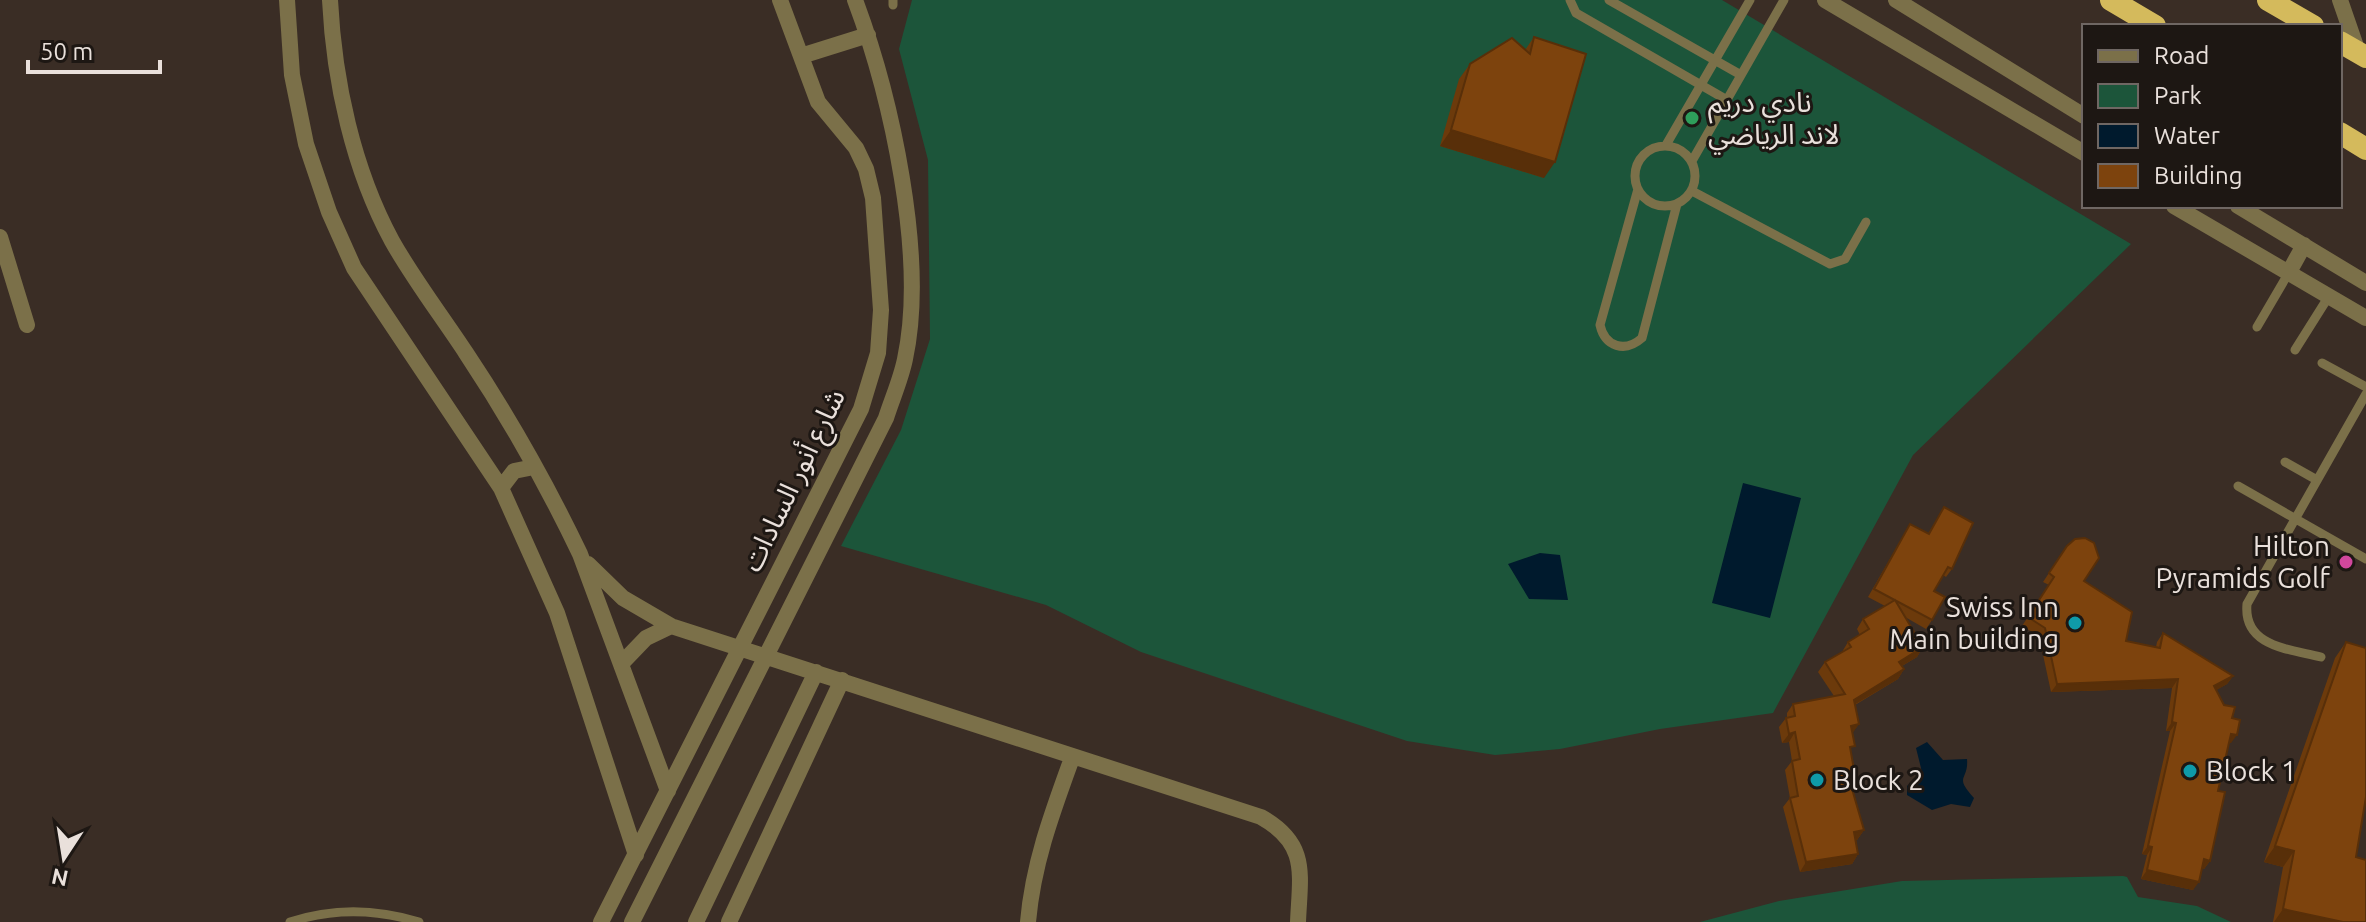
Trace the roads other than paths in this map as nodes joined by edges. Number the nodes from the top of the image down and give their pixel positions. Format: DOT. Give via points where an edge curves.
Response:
graph roads {
  1 [pos="287,0"];
  2 [pos="330,0"];
  3 [pos="780,0"];
  4 [pos="855,0"];
  5 [pos="1570,0"];
  6 [pos="1609,0"];
  7 [pos="1750,0"];
  8 [pos="1784,0"];
  9 [pos="1825,0"];
  10 [pos="1896,0"];
  11 [pos="2111,0"];
  12 [pos="2268,0"];
  13 [pos="2340,0"];
  14 [pos="2152,24"];
  15 [pos="2310,24"];
  16 [pos="868,35"];
  17 [pos="2355,50"];
  18 [pos="801,56"];
  19 [pos="1715,61"];
  20 [pos="1741,75"];
  21 [pos="1701,85"];
  22 [pos="1727,100"];
  23 [pos="2082,115"];
  24 [pos="2342,134"];
  25 [pos="1666,145"];
  26 [pos="2366,149"];
  27 [pos="2082,152"];
  28 [pos="1692,161"];
  29 [pos="1638,189"];
  30 [pos="1692,191"];
  31 [pos="1677,204"];
  32 [pos="2177,208"];
  33 [pos="2241,208"];
  34 [pos="1866,222"];
  35 [pos="0,237"];
  36 [pos="2304,245"];
  37 [pos="2344,270"];
  38 [pos="2288,274"];
  39 [pos="2366,283"];
  40 [pos="8,290"];
  41 [pos="2329,296"];
  42 [pos="2366,318"];
  43 [pos="27,325"];
  44 [pos="2257,327"];
  45 [pos="2295,350"];
  46 [pos="2322,363"];
  47 [pos="2366,387"];
  48 [pos="2366,394"];
  49 [pos="2285,462"];
  50 [pos="534,467"];
  51 [pos="2317,480"];
  52 [pos="2238,486"];
  53 [pos="501,488"];
  54 [pos="2294,519"];
  55 [pos="580,554"];
  56 [pos="2366,559"];
  57 [pos="671,626"];
  58 [pos="739,647"];
  59 [pos="765,655"];
  60 [pos="2321,657"];
  61 [pos="621,664"];
  62 [pos="816,672"];
  63 [pos="842,680"];
  64 [pos="1072,758"];
  65 [pos="668,791"];
  66 [pos="636,855"];
  67 [pos="290,922"];
  68 [pos="419,922"];
  69 [pos="601,922"];
  70 [pos="632,922"];
  71 [pos="696,922"];
  72 [pos="729,922"];
  73 [pos="1028,922"];
  74 [pos="1298,922"];
  1 -- 53 [label="street" via="292,75 329,212 354,268"];
  2 -- 50 [label="street" via="339,80 353,138 391,239"];
  3 -- 18 [label="street, شارع أنور السادات"];
  4 -- 16 [label="street, شارع أنور السادات"];
  5 -- 21 [label="lane" via="1576,13"];
  6 -- 19 [label="lane"];
  7 -- 19 [label="lane"];
  8 -- 20 [label="lane"];
  9 -- 27 [label="street"];
  10 -- 23 [label="street"];
  11 -- 14 [label="highway"];
  12 -- 15 [label="highway"];
  13 -- 17 [label="street"];
  16 -- 18 [label="street"];
  16 -- 59 [label="street, شارع أنور السادات" via="883,79 903,192 910,312 905,360 886,418"];
  18 -- 58 [label="street, شارع أنور السادات" via="818,102 856,148 866,169 879,253 878,353 861,409"];
  19 -- 20 [label="lane"];
  19 -- 21 [label="lane"];
  20 -- 22 [label="lane"];
  21 -- 22 [label="lane"];
  21 -- 25 [label="lane"];
  22 -- 28 [label="lane"];
  24 -- 26 [label="highway"];
  25 -- 28 [label="lane"];
  25 -- 29 [label="lane" via="1642,156 1635,172"];
  28 -- 30 [label="lane"];
  29 -- 31 [label="lane" via="1650,202"];
  29 -- 31 [label="lane" via="1600,325 1605,339 1618,347 1642,338"];
  30 -- 31 [label="lane"];
  30 -- 34 [label="lane" via="1830,264 1845,259"];
  32 -- 38 [label="street"];
  33 -- 36 [label="street"];
  35 -- 40 [label="street"];
  36 -- 37 [label="street"];
  36 -- 38 [label="street"];
  37 -- 39 [label="street"];
  37 -- 41 [label="street"];
  38 -- 41 [label="street"];
  38 -- 44 [label="lane"];
  40 -- 43 [label="street"];
  41 -- 42 [label="street"];
  41 -- 45 [label="lane"];
  46 -- 47 [label="lane"];
  48 -- 51 [label="lane"];
  49 -- 51 [label="lane"];
  50 -- 53 [label="street" via="514,471"];
  50 -- 55 [label="street"];
  51 -- 54 [label="lane"];
  52 -- 54 [label="lane"];
  53 -- 66 [label="street" via="557,613"];
  54 -- 56 [label="lane"];
  54 -- 60 [label="lane" via="2249,597 2247,618 2266,643"];
  55 -- 57 [label="street" via="623,598"];
  55 -- 61 [label="street"];
  57 -- 58 [label="street"];
  57 -- 61 [label="street" via="646,638"];
  58 -- 59 [label="street"];
  58 -- 65 [label="street, شارع أنور السادات"];
  59 -- 62 [label="street"];
  59 -- 70 [label="street, شارع أنور السادات"];
  61 -- 65 [label="street"];
  62 -- 63 [label="street"];
  62 -- 71 [label="street"];
  63 -- 64 [label="street"];
  63 -- 72 [label="street"];
  64 -- 73 [label="street" via="1044,834"];
  64 -- 74 [label="street" via="1261,817 1283,829 1300,867"];
  65 -- 66 [label="street, شارع أنور السادات"];
  66 -- 69 [label="street, شارع أنور السادات"];
  67 -- 68 [label="lane" via="358,911"];
}
